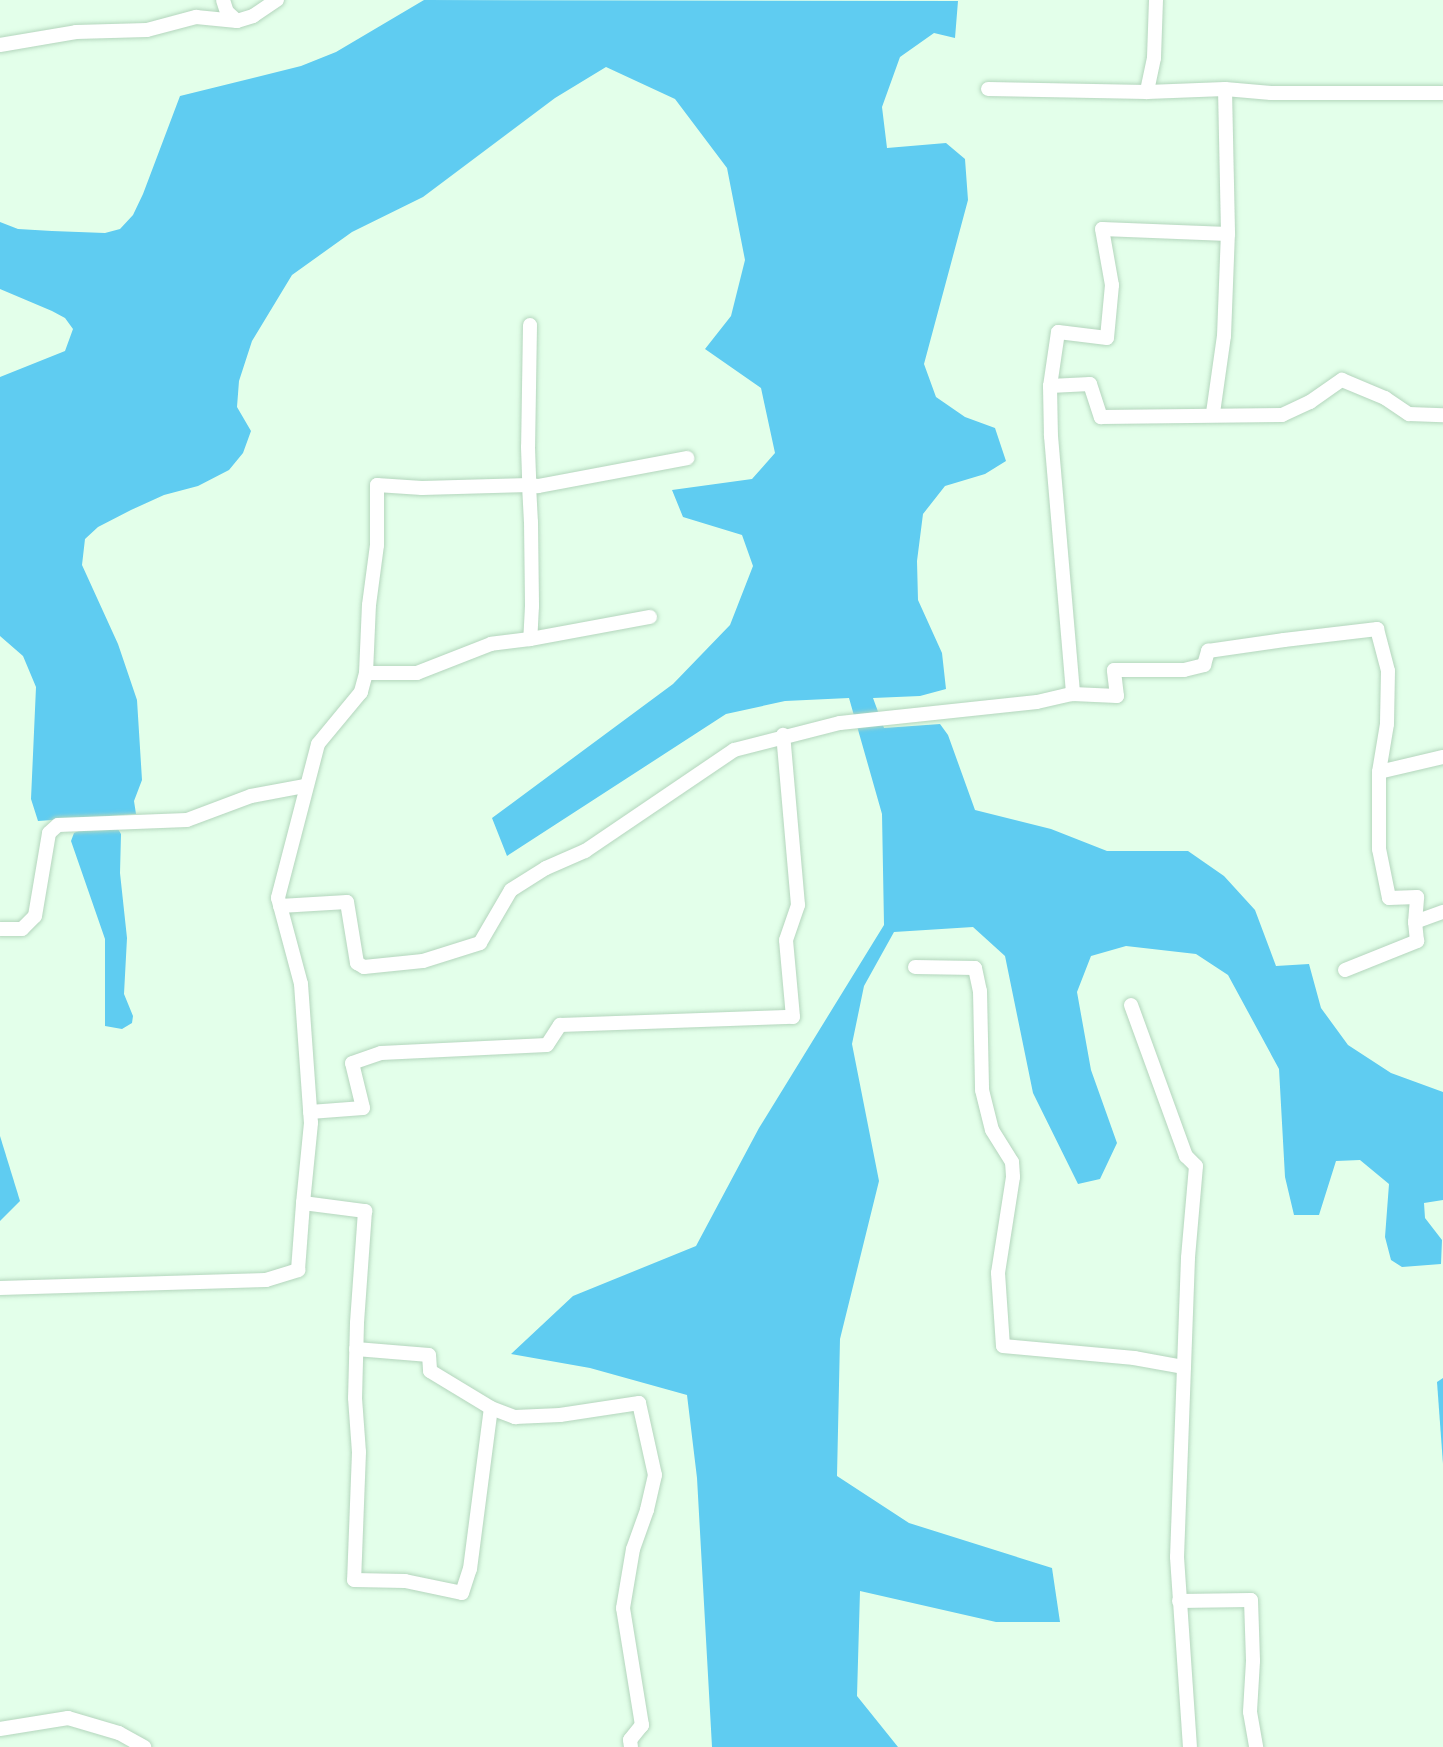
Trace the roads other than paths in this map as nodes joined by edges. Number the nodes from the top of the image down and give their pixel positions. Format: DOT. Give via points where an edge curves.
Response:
graph roads {
  1 [pos="223,0"];
  2 [pos="277,0"];
  3 [pos="1156,0"];
  4 [pos="237,21"];
  5 [pos="0,45"];
  6 [pos="988,89"];
  7 [pos="1225,89"];
  8 [pos="1147,92"];
  9 [pos="1443,93"];
  10 [pos="1228,234"];
  11 [pos="530,325"];
  12 [pos="1050,386"];
  13 [pos="1213,413"];
  14 [pos="1443,415"];
  15 [pos="687,458"];
  16 [pos="529,485"];
  17 [pos="650,617"];
  18 [pos="530,639"];
  19 [pos="366,673"];
  20 [pos="1073,694"];
  21 [pos="783,735"];
  22 [pos="1443,757"];
  23 [pos="1379,772"];
  24 [pos="305,786"];
  25 [pos="280,906"];
  26 [pos="1443,912"];
  27 [pos="1415,922"];
  28 [pos="0,929"];
  29 [pos="915,967"];
  30 [pos="1345,970"];
  31 [pos="1131,1005"];
  32 [pos="310,1112"];
  33 [pos="303,1203"];
  34 [pos="0,1288"];
  35 [pos="356,1349"];
  36 [pos="1184,1367"];
  37 [pos="491,1408"];
  38 [pos="1179,1601"];
  39 [pos="0,1729"];
  40 [pos="144,1747"];
  41 [pos="631,1747"];
  42 [pos="1190,1747"];
  43 [pos="1256,1747"];
  1 -- 4 [label="street"];
  2 -- 4 [label="street"];
  3 -- 8 [label="street"];
  4 -- 5 [label="street" via="196,17 147,30 76,32"];
  6 -- 8 [label="street"];
  7 -- 8 [label="street"];
  7 -- 9 [label="street"];
  7 -- 10 [label="street"];
  10 -- 12 [label="street" via="1102,229 1112,285 1107,338 1058,332"];
  10 -- 13 [label="street" via="1224,336"];
  11 -- 16 [label="street"];
  12 -- 13 [label="street" via="1090,384 1101,417"];
  12 -- 20 [label="street"];
  13 -- 14 [label="street" via="1282,415 1342,380 1409,414"];
  15 -- 16 [label="street"];
  16 -- 18 [label="street"];
  16 -- 19 [label="street" via="377,485"];
  17 -- 18 [label="street"];
  18 -- 19 [label="street" via="491,644 417,673"];
  19 -- 24 [label="street" via="361,692 318,744"];
  20 -- 21 [label="street"];
  20 -- 23 [label="street" via="1117,696 1114,670 1184,670 1204,665 1208,651 1377,629 1388,671"];
  21 -- 25 [label="street" via="734,750 585,851 511,890 480,943 470,947 423,961 364,967 354,957 347,902"];
  21 -- 32 [label="street" via="798,905 786,940 793,1017 560,1025 547,1045 381,1053 352,1063 363,1108"];
  22 -- 23 [label="street"];
  23 -- 27 [label="street" via="1379,849 1389,898 1417,897"];
  24 -- 25 [label="street"];
  24 -- 28 [label="street" via="251,796 187,820 58,825 49,833 35,916 22,929"];
  25 -- 32 [label="street" via="301,984"];
  26 -- 27 [label="street"];
  27 -- 30 [label="street" via="1417,941"];
  29 -- 36 [label="street" via="975,968 982,1090 992,1130 1012,1162 998,1273 1003,1346"];
  31 -- 36 [label="street" via="1186,1156 1196,1166"];
  32 -- 33 [label="street"];
  33 -- 34 [label="street" via="298,1270 266,1280"];
  33 -- 35 [label="street" via="365,1211"];
  35 -- 37 [label="street" via="429,1355 430,1371"];
  35 -- 37 [label="street" via="354,1580 405,1581 462,1593 470,1569"];
  36 -- 38 [label="street"];
  37 -- 41 [label="street" via="515,1417 639,1403 655,1475 633,1549 623,1608 642,1725 630,1740"];
  38 -- 42 [label="street"];
  38 -- 43 [label="street" via="1251,1600 1250,1712"];
  39 -- 40 [label="street" via="68,1718 119,1733"];
}
